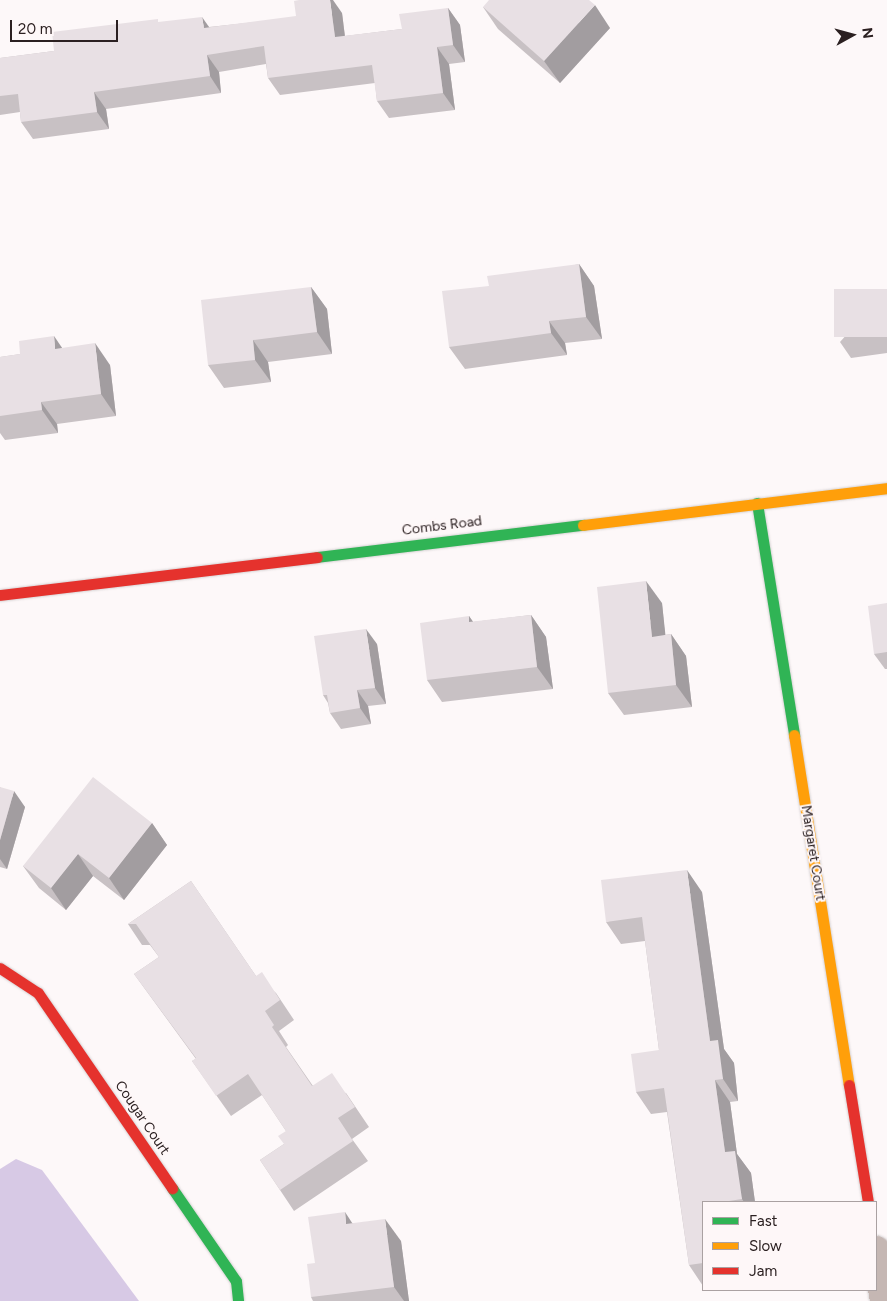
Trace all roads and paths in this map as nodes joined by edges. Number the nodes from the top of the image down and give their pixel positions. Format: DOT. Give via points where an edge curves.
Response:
graph roads {
  1 [pos="887,488"];
  2 [pos="757,504"];
  3 [pos="0,595"];
  4 [pos="0,968"];
  5 [pos="868,1201"];
  6 [pos="877,1256"];
  7 [pos="238,1301"];
  8 [pos="884,1301"];
  1 -- 2 [label="street, Combs Road"];
  2 -- 3 [label="street, Combs Road"];
  2 -- 5 [label="street, Margaret Court"];
  4 -- 7 [label="street, Cougar Court" via="38,993 236,1281"];
  6 -- 8 [label="street"];
}
